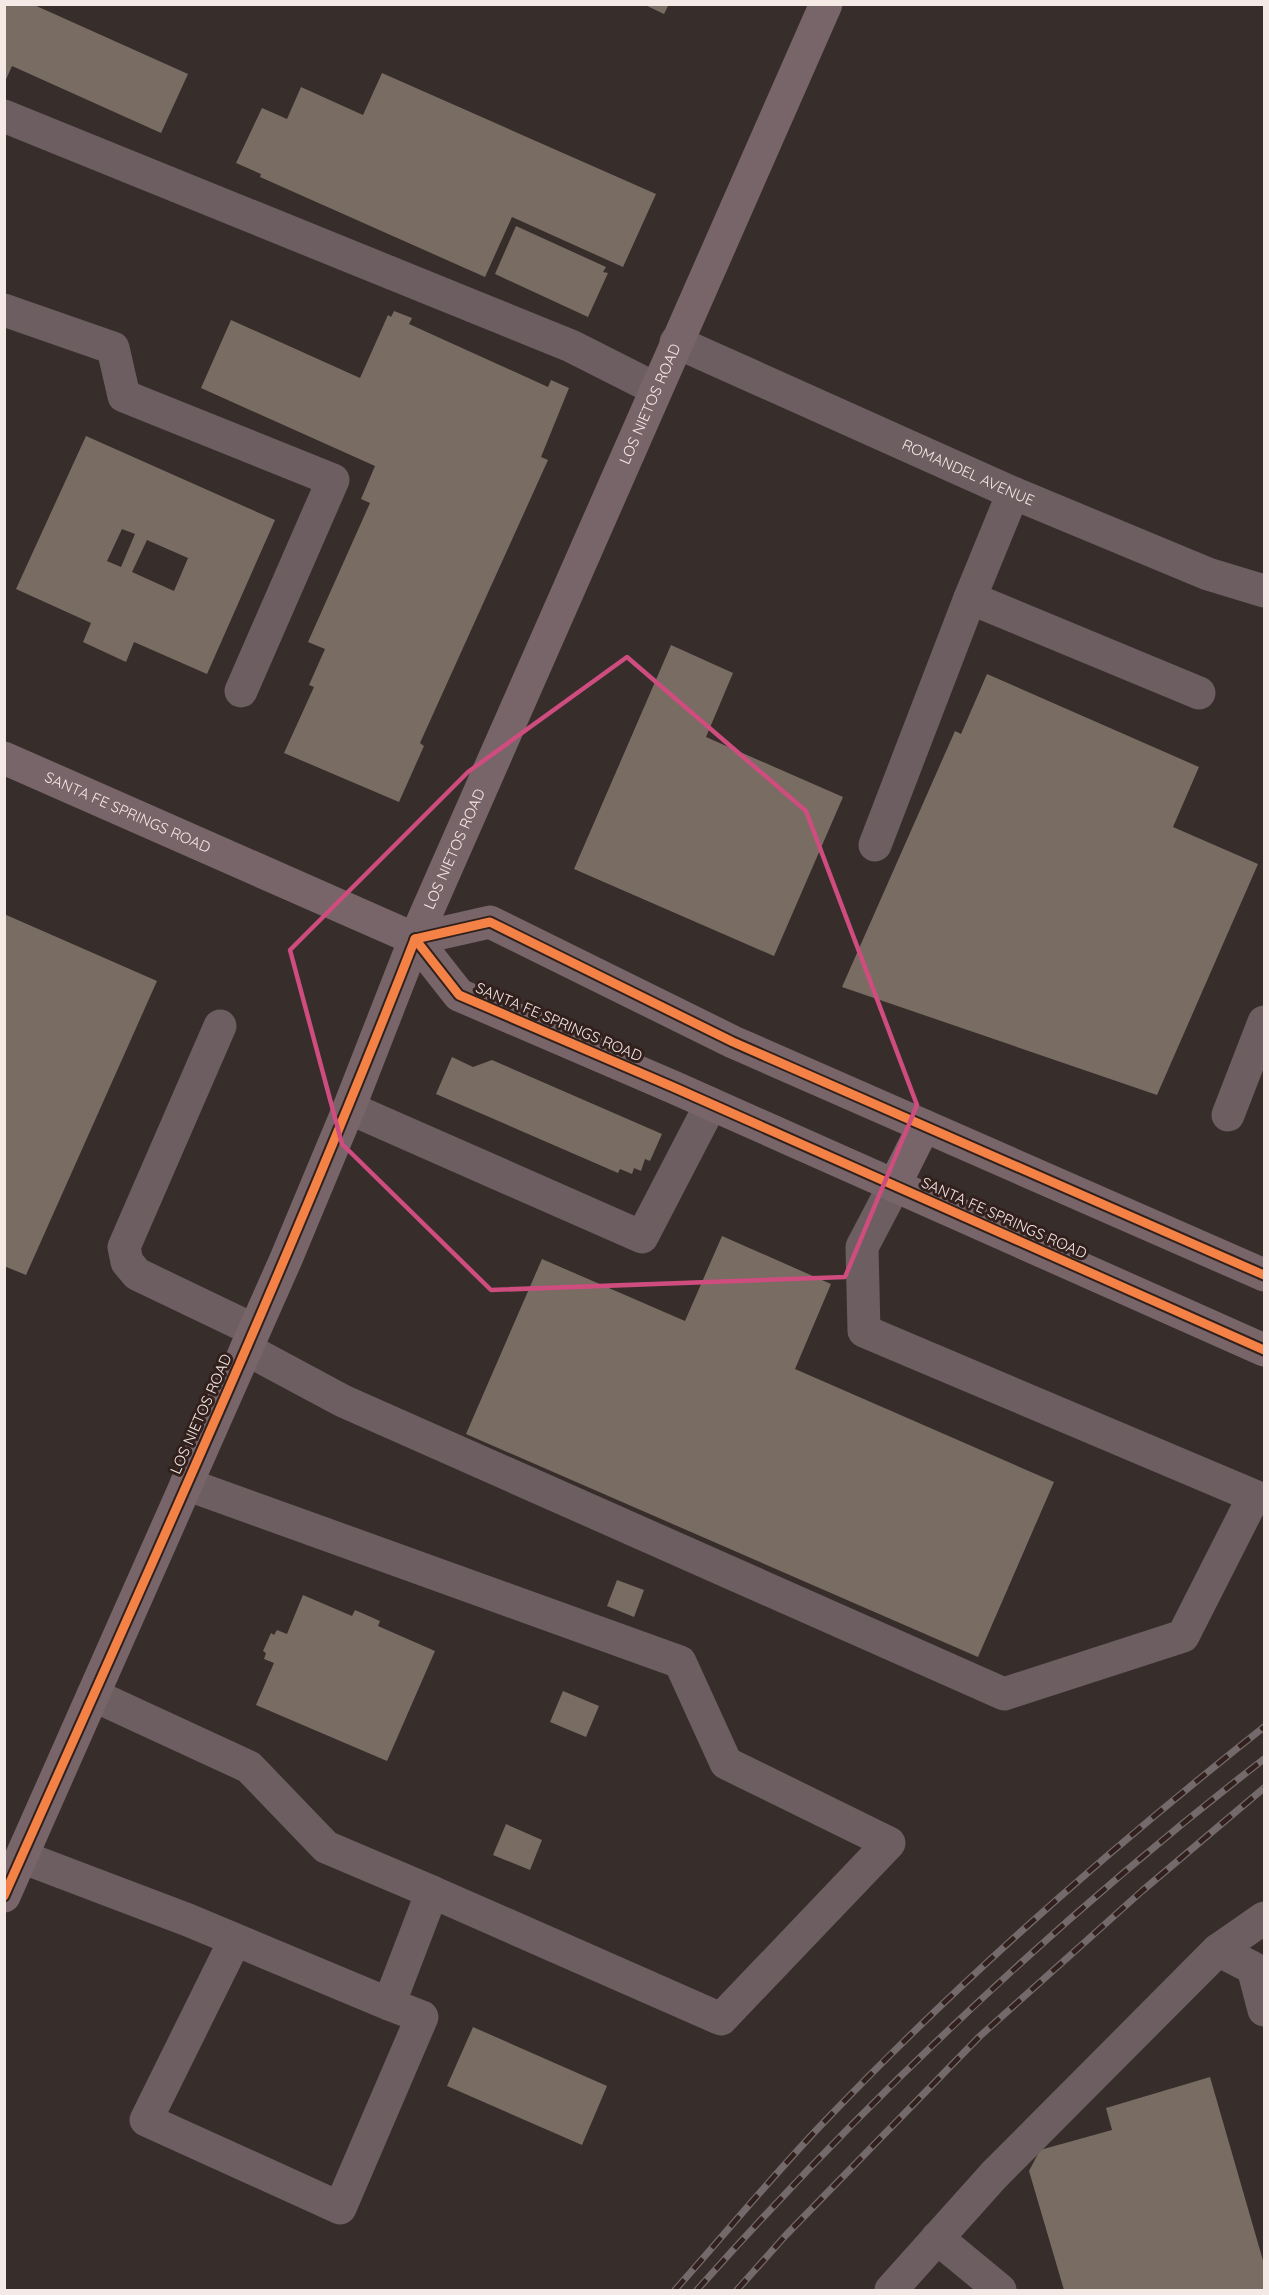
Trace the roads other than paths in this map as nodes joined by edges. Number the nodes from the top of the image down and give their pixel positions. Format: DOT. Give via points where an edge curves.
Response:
graph roads {
  1 [pos="826,4"];
  2 [pos="4,116"];
  3 [pos="4,310"];
  4 [pos="676,342"];
  5 [pos="656,389"];
  6 [pos="1013,493"];
  7 [pos="1264,591"];
  8 [pos="970,598"];
  9 [pos="241,691"];
  10 [pos="1199,693"];
  11 [pos="4,758"];
  12 [pos="875,845"];
  13 [pos="415,939"];
  14 [pos="1264,1022"];
  15 [pos="220,1026"];
  16 [pos="711,1104"];
  17 [pos="350,1107"];
  18 [pos="1228,1115"];
  19 [pos="924,1126"];
  20 [pos="894,1186"];
  21 [pos="1264,1275"];
  22 [pos="250,1340"];
  23 [pos="1264,1350"];
  24 [pos="186,1484"];
  25 [pos="93,1695"];
  26 [pos="22,1857"];
  27 [pos="432,1892"];
  28 [pos="4,1896"];
  29 [pos="1264,1918"];
  30 [pos="235,1940"];
  31 [pos="1218,1950"];
  32 [pos="389,2004"];
  33 [pos="1264,2010"];
  34 [pos="937,2238"];
  35 [pos="891,2290"];
  36 [pos="1000,2290"];
  1 -- 4 [label="main road, LOS NIETOS ROAD"];
  2 -- 5 [label="street" via="571,346"];
  3 -- 9 [label="street" via="114,348 124,396 333,480"];
  4 -- 5 [label="main road, LOS NIETOS ROAD"];
  4 -- 6 [label="street, ROMANDEL AVENUE"];
  5 -- 13 [label="main road, LOS NIETOS ROAD"];
  6 -- 7 [label="street, ROMANDEL AVENUE" via="1208,574"];
  6 -- 8 [label="street"];
  8 -- 10 [label="street"];
  8 -- 12 [label="street"];
  11 -- 13 [label="main road, SANTA FE SPRINGS ROAD"];
  13 -- 16 [label="main road, SANTA FE SPRINGS ROAD" via="459,995"];
  13 -- 17 [label="main road, LOS NIETOS ROAD"];
  13 -- 19 [label="main road" via="490,922 734,1042"];
  14 -- 18 [label="street"];
  15 -- 22 [label="street" via="124,1246 127,1262 137,1274"];
  16 -- 17 [label="street" via="642,1237"];
  16 -- 20 [label="main road, SANTA FE SPRINGS ROAD"];
  17 -- 22 [label="main road, LOS NIETOS ROAD"];
  19 -- 20 [label="main road"];
  19 -- 21 [label="main road"];
  20 -- 22 [label="street" via="861,1248 864,1331 1254,1496 1183,1636 1004,1694 343,1401"];
  20 -- 23 [label="main road, SANTA FE SPRINGS ROAD"];
  22 -- 24 [label="main road, LOS NIETOS ROAD"];
  24 -- 25 [label="main road, LOS NIETOS ROAD"];
  24 -- 27 [label="street" via="680,1662 726,1763 889,1843 721,2019"];
  25 -- 26 [label="main road, LOS NIETOS ROAD"];
  25 -- 27 [label="street" via="249,1767 326,1847"];
  26 -- 28 [label="main road, LOS NIETOS ROAD"];
  26 -- 30 [label="street"];
  27 -- 32 [label="street"];
  29 -- 31 [label="street"];
  30 -- 32 [label="street"];
  30 -- 32 [label="street" via="146,2120 340,2208 422,2017"];
  31 -- 33 [label="street" via="1253,1968"];
  31 -- 34 [label="street" via="994,2175"];
  34 -- 35 [label="street"];
  34 -- 36 [label="street"];
}
